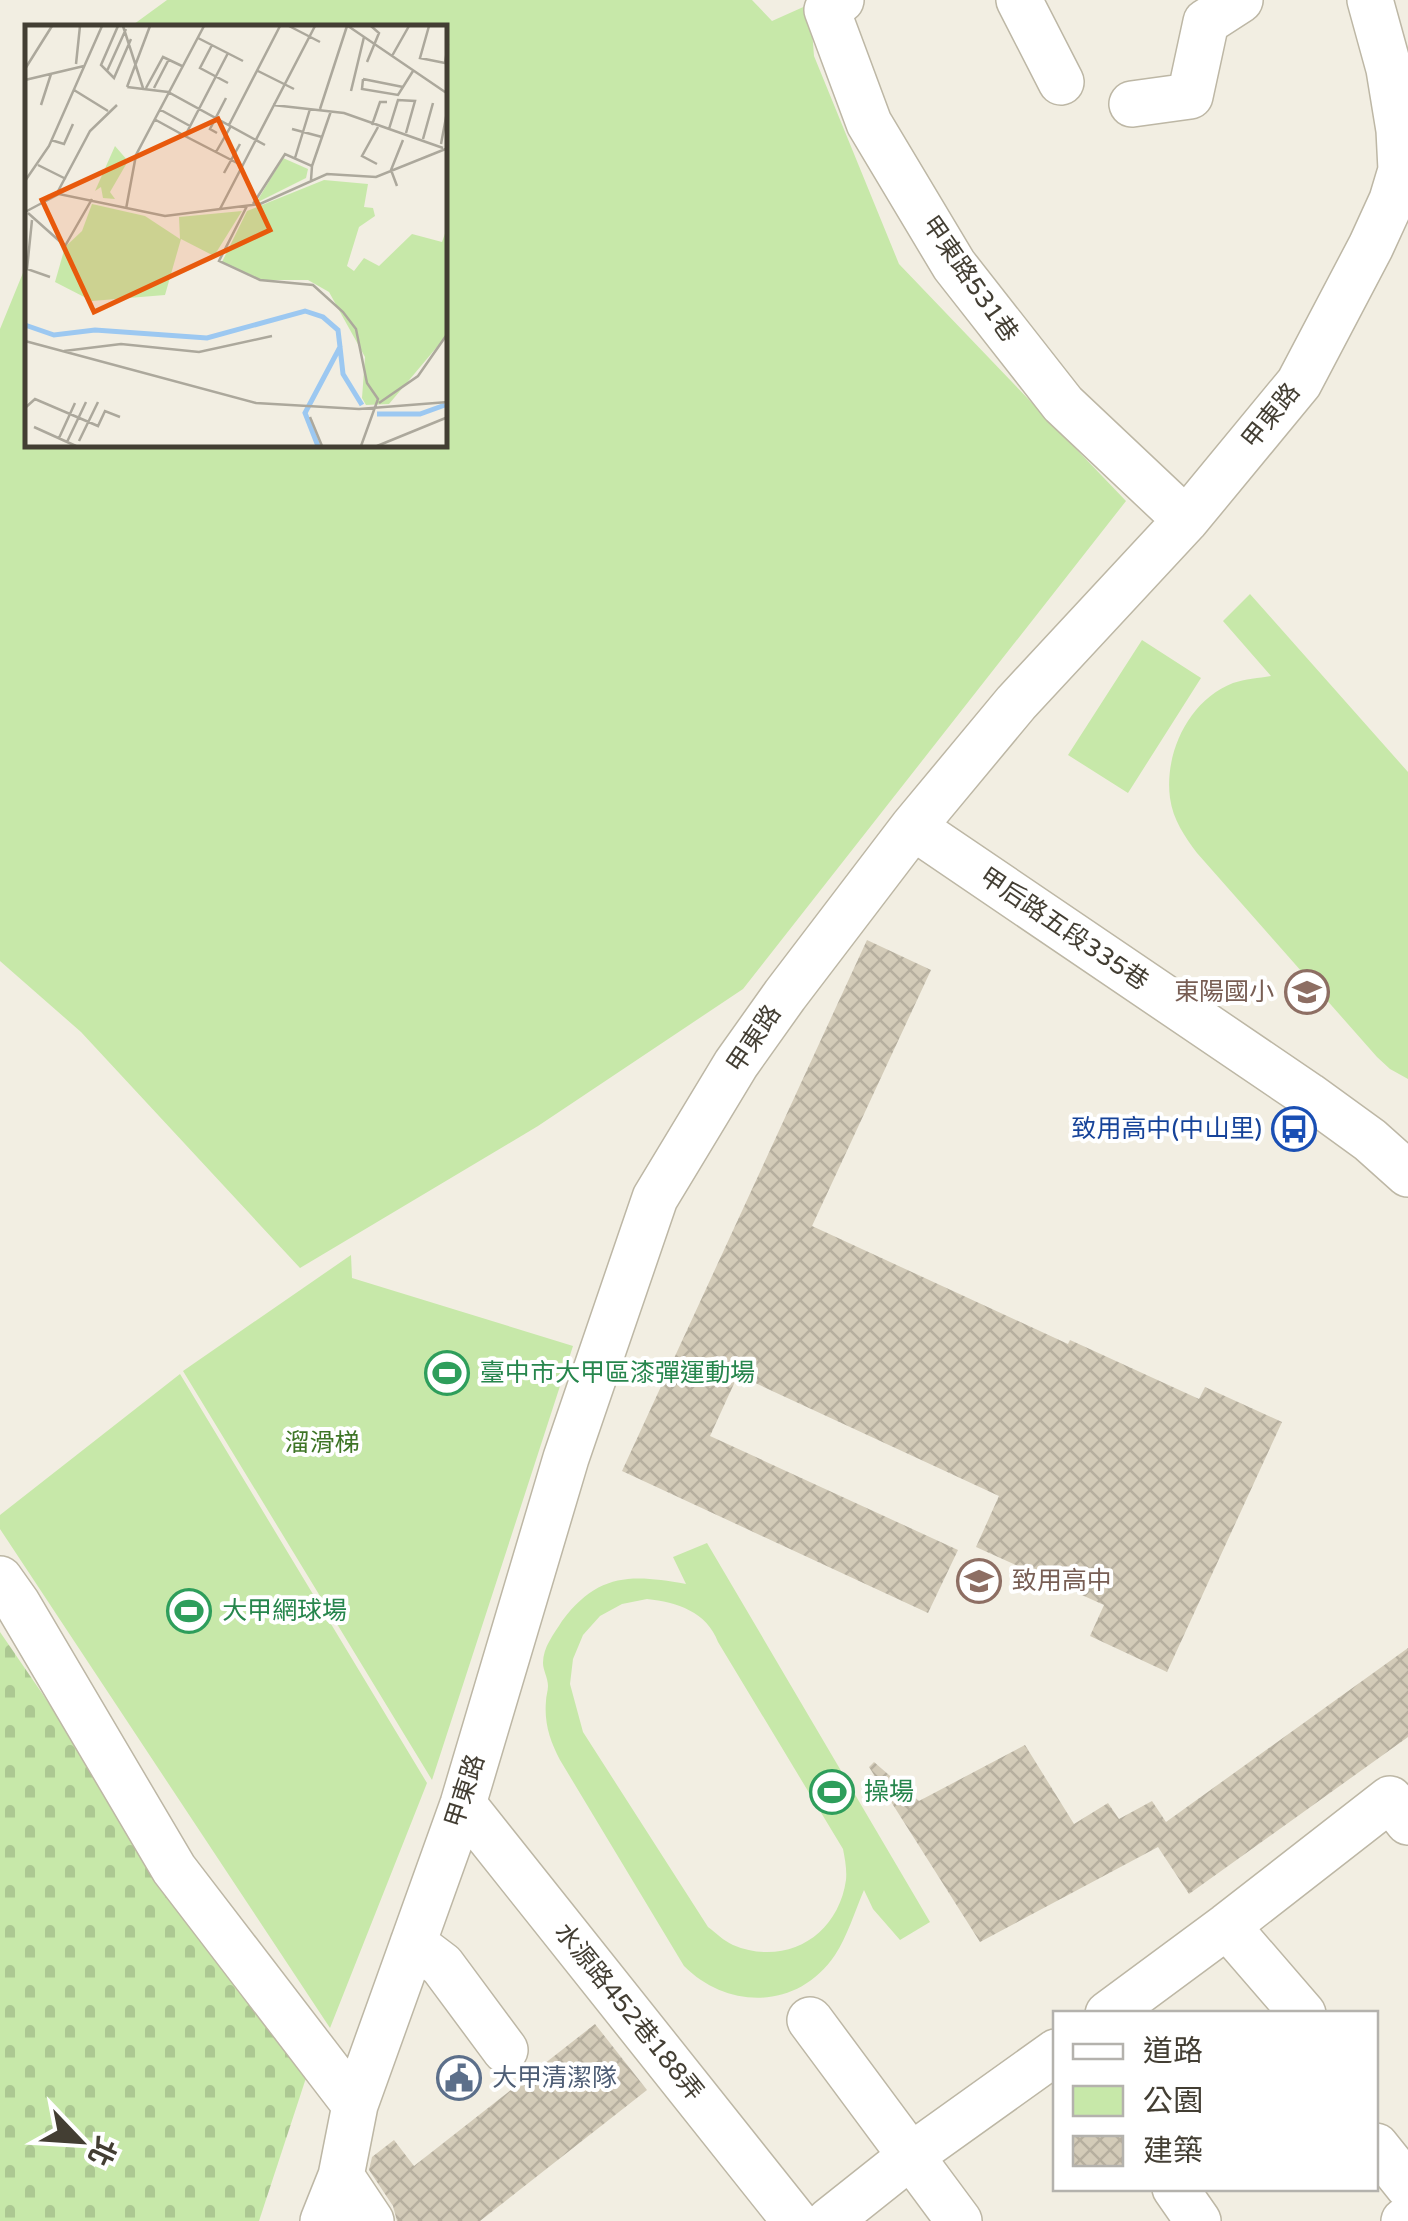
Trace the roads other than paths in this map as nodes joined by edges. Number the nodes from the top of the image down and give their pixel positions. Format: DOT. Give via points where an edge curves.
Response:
graph roads {
  1 [pos="841,0"];
  2 [pos="1019,0"];
  3 [pos="1240,0"];
  4 [pos="1370,0"];
  5 [pos="1062,82"];
  6 [pos="1132,104"];
  7 [pos="1404,175"];
  8 [pos="1186,520"];
  9 [pos="913,827"];
  10 [pos="1408,1174"];
  11 [pos="0,1579"];
  12 [pos="1402,1802"];
  13 [pos="462,1804"];
  14 [pos="1226,1926"];
  15 [pos="414,1943"];
  16 [pos="1112,2011"];
  17 [pos="1300,2011"];
  18 [pos="810,2020"];
  19 [pos="504,2050"];
  20 [pos="1053,2054"];
  21 [pos="355,2105"];
  22 [pos="1378,2148"];
  23 [pos="912,2155"];
  24 [pos="341,2176"];
  25 [pos="1408,2186"];
  26 [pos="1177,2191"];
  27 [pos="322,2221"];
  28 [pos="370,2221"];
  29 [pos="795,2221"];
  30 [pos="829,2221"];
  31 [pos="959,2221"];
  32 [pos="1198,2221"];
  1 -- 8 [label="street, 甲東路531巷" via="827,10 869,123 954,265 1063,404"];
  2 -- 5 [label="street"];
  3 -- 6 [label="street" via="1206,22 1190,96"];
  4 -- 7 [label="street, 甲東路" via="1389,69"];
  7 -- 8 [label="street, 甲東路" via="1299,383"];
  8 -- 9 [label="street, 甲東路" via="1016,702"];
  9 -- 10 [label="street, 甲后路五段335巷" via="1308,1095"];
  9 -- 13 [label="street, 甲東路" via="736,1064 655,1198 566,1458"];
  11 -- 21 [label="street" via="174,1870"];
  12 -- 14 [label="street"];
  13 -- 15 [label="street, 甲東路"];
  13 -- 29 [label="street, 水源路452巷188弄"];
  14 -- 16 [label="street"];
  14 -- 17 [label="street"];
  15 -- 19 [label="street" via="442,1966"];
  15 -- 21 [label="street, 甲東路"];
  18 -- 23 [label="street"];
  20 -- 23 [label="street"];
  21 -- 24 [label="street, 甲東路"];
  22 -- 25 [label="street"];
  23 -- 30 [label="street"];
  23 -- 31 [label="street"];
  24 -- 27 [label="street, 甲東路"];
  24 -- 28 [label="street"];
  26 -- 32 [label="street"];
}
